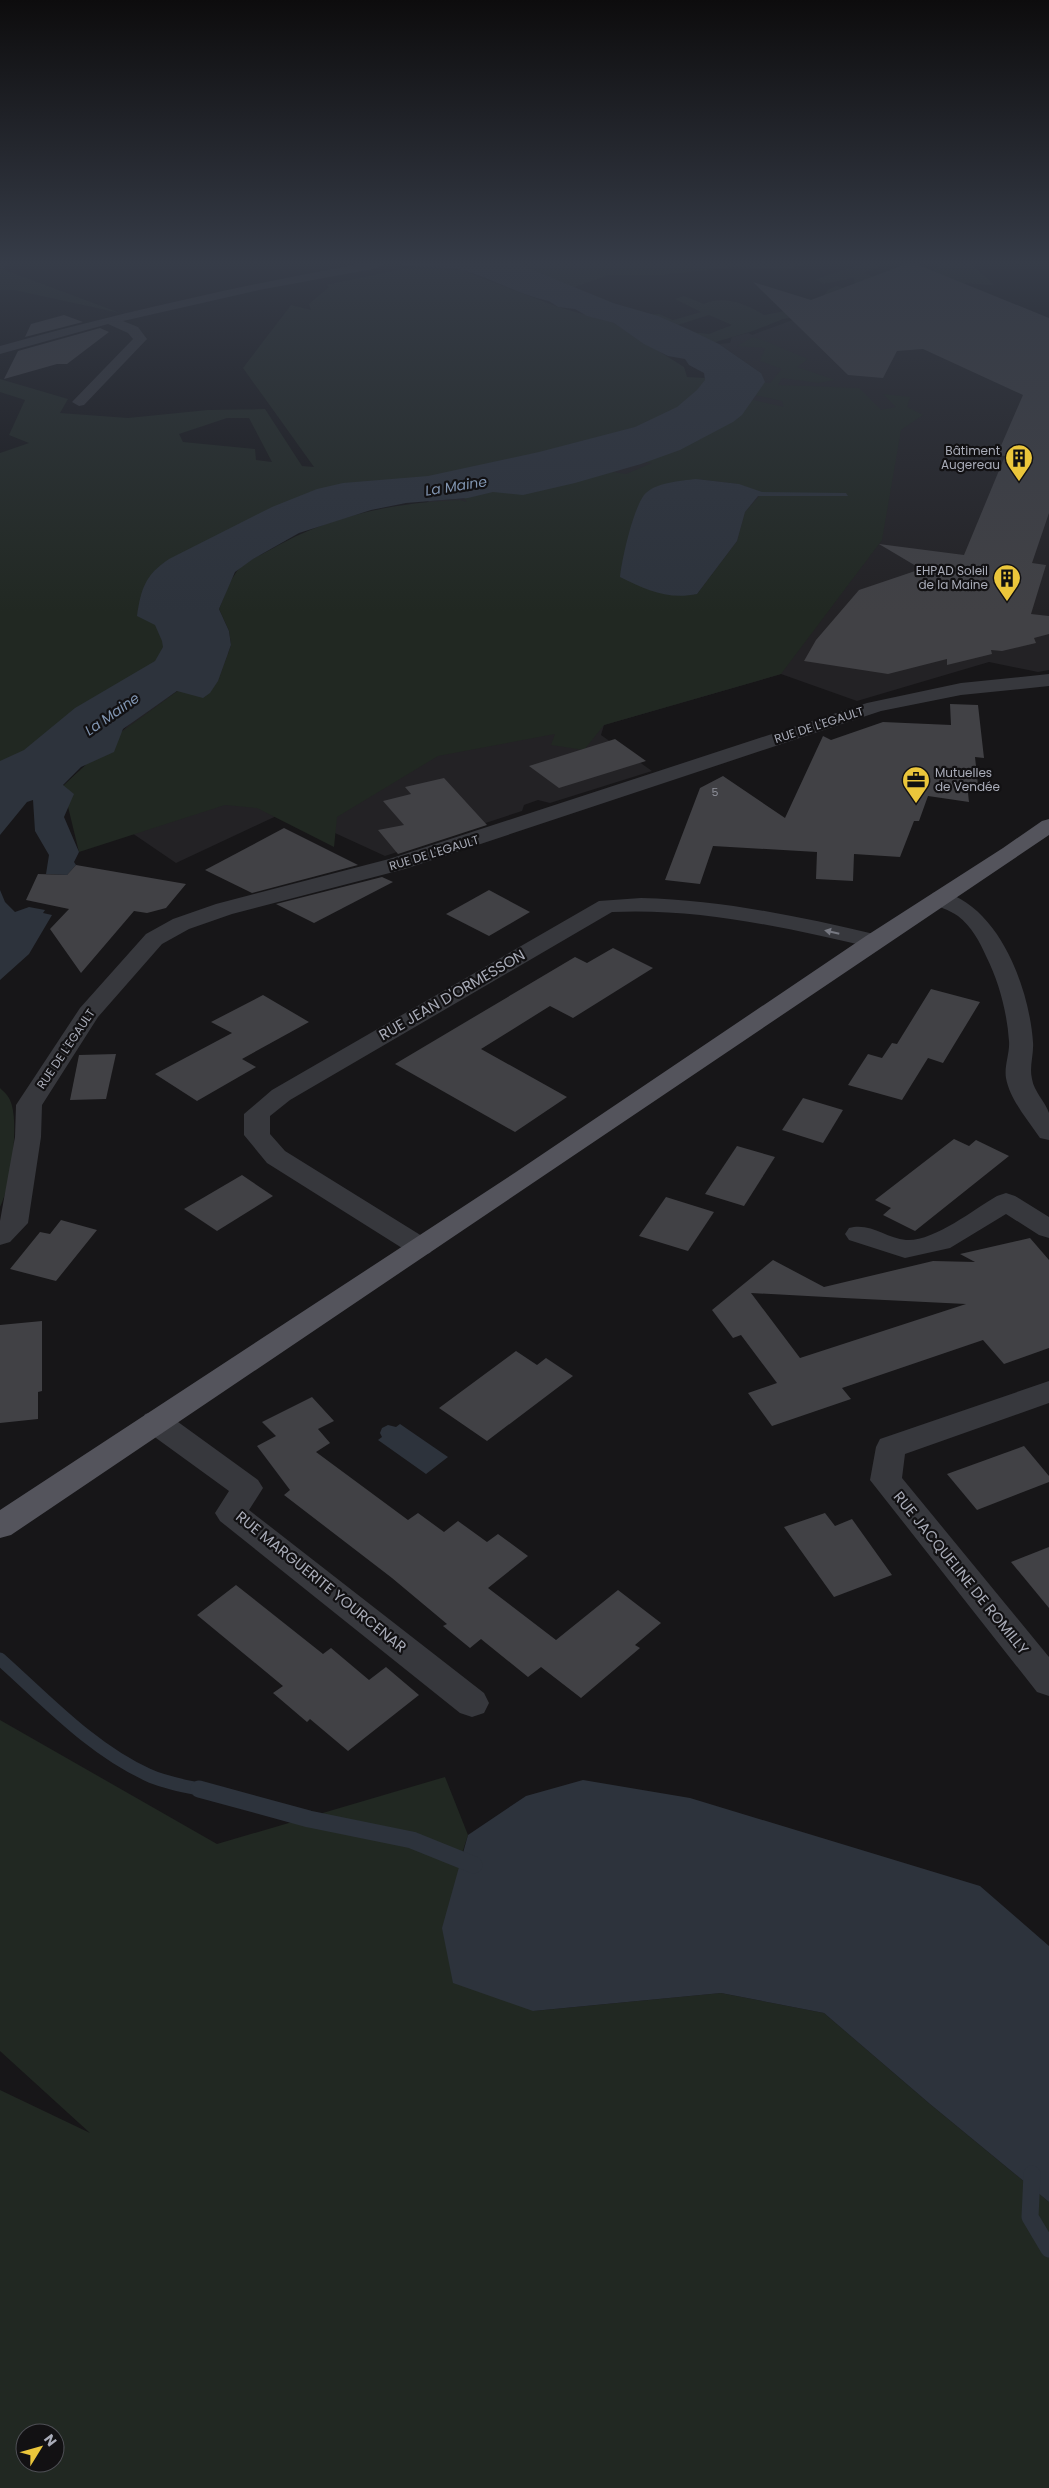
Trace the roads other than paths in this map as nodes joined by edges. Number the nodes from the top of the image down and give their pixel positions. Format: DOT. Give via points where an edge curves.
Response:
graph roads {
  1 [pos="101,380"];
  2 [pos="80,402"];
  3 [pos="1049,680"];
  4 [pos="1047,823"];
  5 [pos="941,898"];
  6 [pos="874,941"];
  7 [pos="1049,1132"];
  8 [pos="1049,1229"];
  9 [pos="859,1234"];
  10 [pos="0,1236"];
  11 [pos="420,1247"];
  12 [pos="1049,1392"];
  13 [pos="156,1422"];
  14 [pos="0,1526"];
  15 [pos="1049,1682"];
  16 [pos="472,1703"];
  1 -- 2 [label="street"];
  3 -- 10 [label="street, RUE DE L'EGAULT" via="951,690 874,707 467,843 328,884 224,909 181,924 154,939 88,1014 29,1106 28,1137 14,1223"];
  4 -- 5 [label="main road" via="1011,853"];
  5 -- 6 [label="main road"];
  5 -- 7 [label="street" via="967,912 1000,959 1021,1044 1019,1082"];
  6 -- 11 [label="main road"];
  6 -- 11 [label="street, RUE JEAN D'ORMESSON, one-way" via="718,908 639,903 607,906 281,1094 256,1114 257,1135 276,1158"];
  8 -- 9 [label="street" via="1006,1202 940,1242 905,1249"];
  11 -- 13 [label="main road"];
  12 -- 15 [label="street, RUE JACQUELINE DE ROMILLY" via="891,1447 886,1480"];
  13 -- 14 [label="main road"];
  13 -- 16 [label="street, RUE MARGUERITE YOURCENAR" via="247,1488 231,1513"];
}
